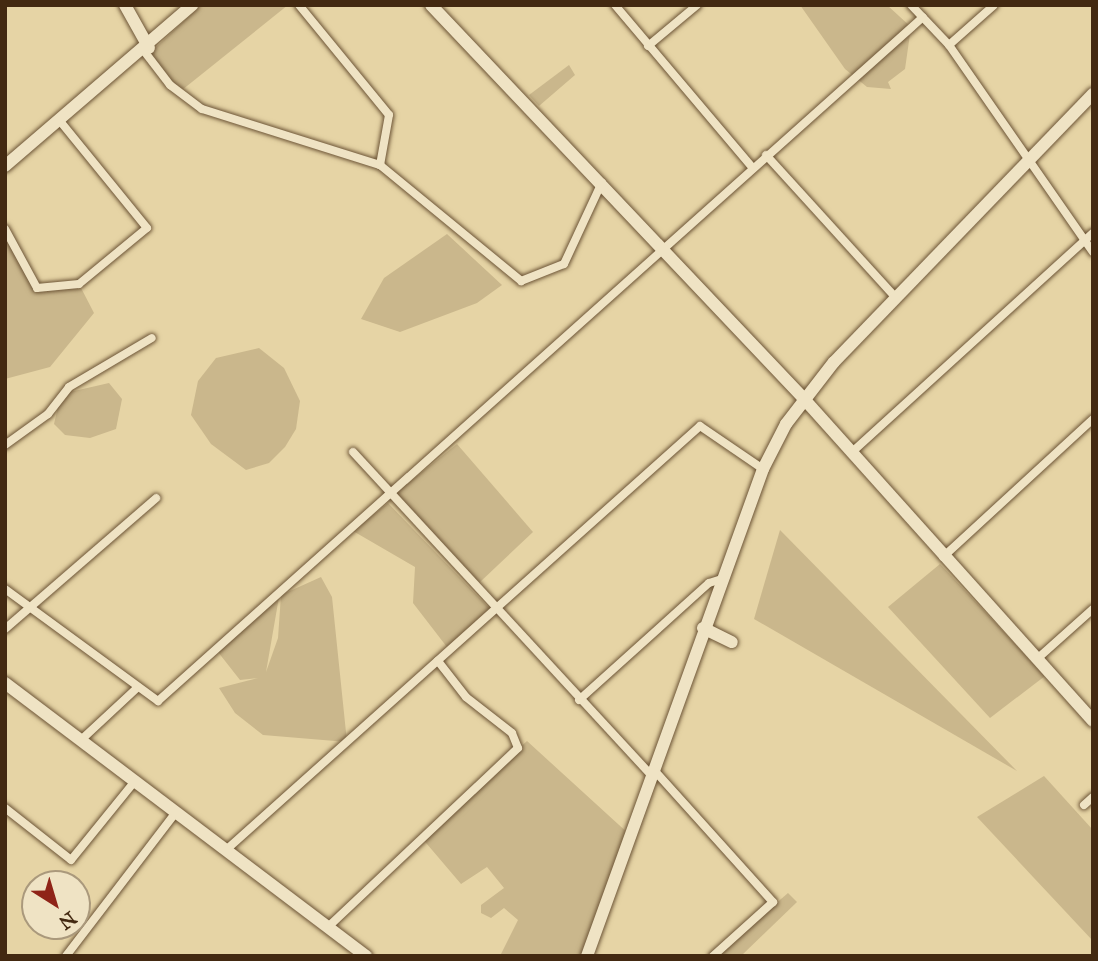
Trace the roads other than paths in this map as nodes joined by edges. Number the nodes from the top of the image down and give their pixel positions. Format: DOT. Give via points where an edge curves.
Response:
graph roads {
  1 [pos="125,5"];
  2 [pos="192,5"];
  3 [pos="299,5"];
  4 [pos="431,5"];
  5 [pos="615,5"];
  6 [pos="697,5"];
  7 [pos="911,5"];
  8 [pos="994,5"];
  9 [pos="923,17"];
  10 [pos="948,45"];
  11 [pos="648,46"];
  12 [pos="146,49"];
  13 [pos="1093,94"];
  14 [pos="60,121"];
  15 [pos="765,155"];
  16 [pos="1029,160"];
  17 [pos="380,165"];
  18 [pos="5,166"];
  19 [pos="752,167"];
  20 [pos="602,182"];
  21 [pos="5,229"];
  22 [pos="1093,233"];
  23 [pos="1084,240"];
  24 [pos="661,247"];
  25 [pos="1093,252"];
  26 [pos="896,298"];
  27 [pos="152,338"];
  28 [pos="804,400"];
  29 [pos="1093,419"];
  30 [pos="5,445"];
  31 [pos="353,452"];
  32 [pos="851,453"];
  33 [pos="763,469"];
  34 [pos="388,493"];
  35 [pos="156,498"];
  36 [pos="942,557"];
  37 [pos="722,579"];
  38 [pos="5,589"];
  39 [pos="29,607"];
  40 [pos="1093,608"];
  41 [pos="496,610"];
  42 [pos="703,628"];
  43 [pos="5,629"];
  44 [pos="732,642"];
  45 [pos="1037,659"];
  46 [pos="438,661"];
  47 [pos="5,683"];
  48 [pos="138,687"];
  49 [pos="579,700"];
  50 [pos="1093,721"];
  51 [pos="81,740"];
  52 [pos="653,773"];
  53 [pos="135,781"];
  54 [pos="1093,797"];
  55 [pos="1084,805"];
  56 [pos="5,808"];
  57 [pos="176,812"];
  58 [pos="226,850"];
  59 [pos="328,927"];
  60 [pos="66,956"];
  61 [pos="366,956"];
  62 [pos="587,956"];
  63 [pos="713,956"];
  1 -- 12 [label="street"];
  2 -- 12 [label="street"];
  3 -- 17 [label="street" via="389,115"];
  4 -- 20 [label="street"];
  5 -- 11 [label="street"];
  6 -- 11 [label="street"];
  7 -- 9 [label="street"];
  8 -- 10 [label="street"];
  9 -- 10 [label="street"];
  9 -- 15 [label="street"];
  10 -- 16 [label="street"];
  11 -- 19 [label="street"];
  12 -- 14 [label="street"];
  12 -- 17 [label="street" via="170,85 202,109"];
  13 -- 16 [label="street"];
  14 -- 18 [label="street"];
  14 -- 21 [label="street" via="147,228 79,284 37,288"];
  15 -- 19 [label="street"];
  15 -- 26 [label="street"];
  16 -- 23 [label="street"];
  16 -- 26 [label="street"];
  17 -- 20 [label="street" via="521,281 564,264"];
  19 -- 24 [label="street"];
  20 -- 24 [label="street"];
  22 -- 23 [label="street"];
  23 -- 25 [label="street"];
  23 -- 32 [label="street"];
  24 -- 28 [label="street"];
  24 -- 34 [label="street"];
  26 -- 28 [label="street"];
  27 -- 30 [label="street" via="69,387 48,414"];
  28 -- 32 [label="street"];
  28 -- 33 [label="street"];
  29 -- 36 [label="street"];
  31 -- 34 [label="street"];
  32 -- 36 [label="street"];
  33 -- 37 [label="street"];
  33 -- 41 [label="street" via="700,426"];
  34 -- 41 [label="street"];
  34 -- 48 [label="street" via="158,701"];
  35 -- 39 [label="street"];
  36 -- 45 [label="street"];
  37 -- 42 [label="street"];
  37 -- 49 [label="street" via="709,583"];
  38 -- 39 [label="street"];
  39 -- 43 [label="street"];
  39 -- 48 [label="street"];
  40 -- 45 [label="street"];
  41 -- 46 [label="street"];
  41 -- 49 [label="street"];
  42 -- 44 [label="street"];
  42 -- 52 [label="street"];
  45 -- 50 [label="street"];
  46 -- 58 [label="street"];
  46 -- 59 [label="street" via="466,697 512,733 517,748"];
  47 -- 51 [label="street"];
  48 -- 51 [label="street"];
  49 -- 52 [label="street"];
  51 -- 53 [label="street"];
  52 -- 62 [label="street"];
  52 -- 63 [label="street" via="774,902"];
  53 -- 56 [label="street" via="71,860"];
  53 -- 57 [label="street"];
  54 -- 55 [label="street"];
  57 -- 58 [label="street"];
  57 -- 60 [label="street"];
  58 -- 59 [label="street"];
  59 -- 61 [label="street"];
}
